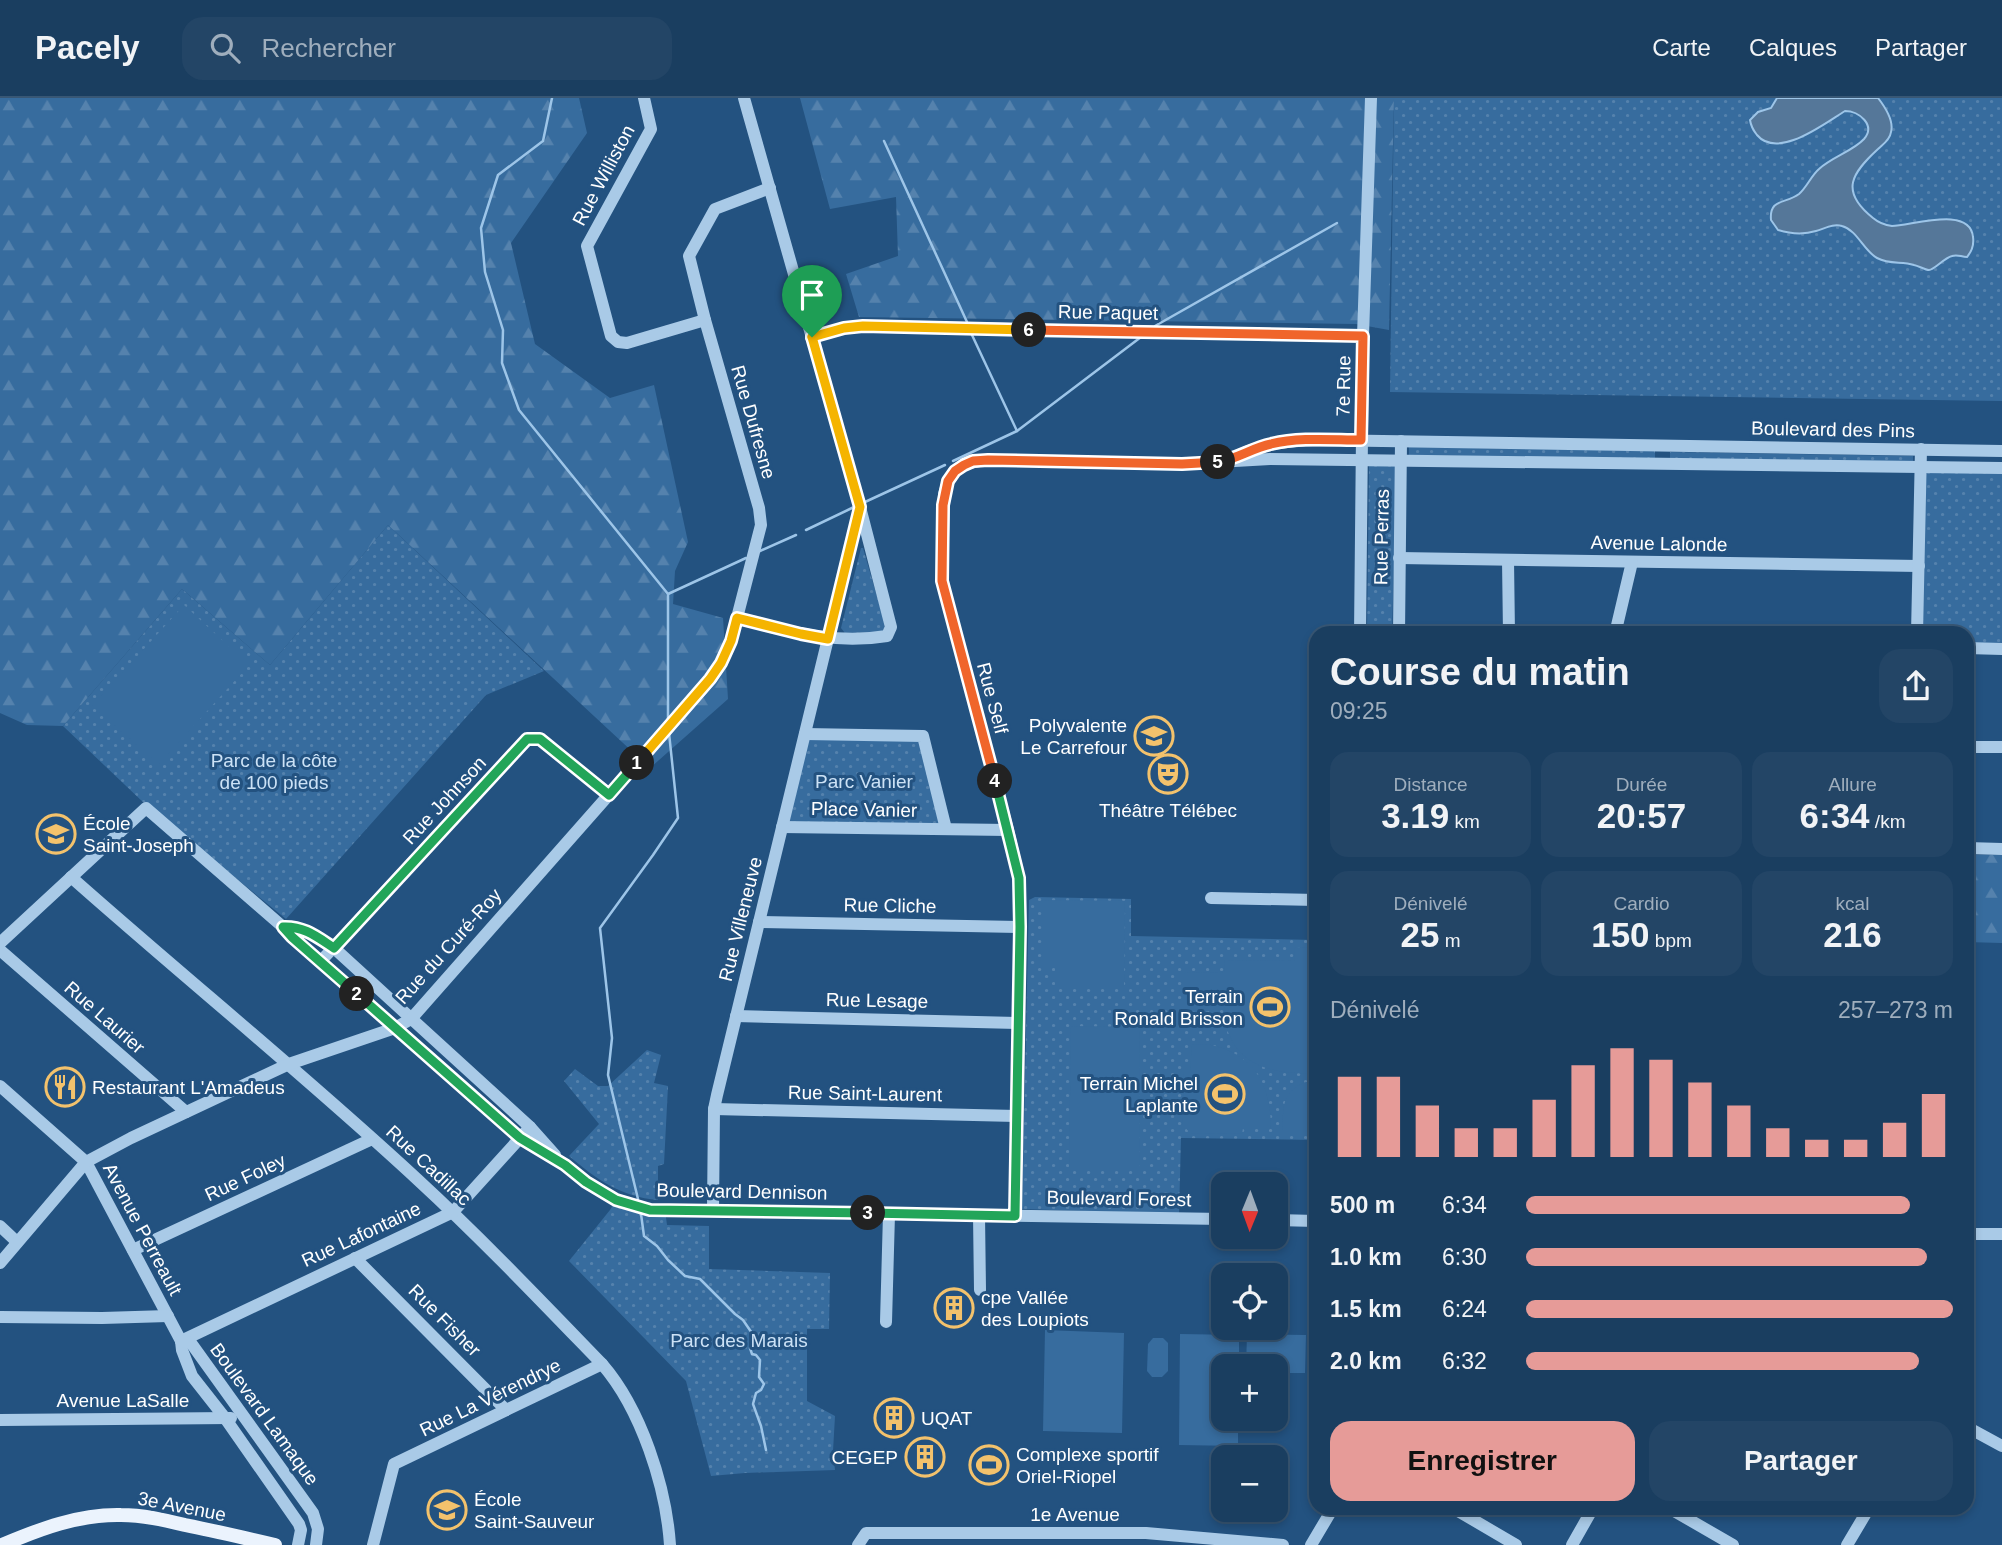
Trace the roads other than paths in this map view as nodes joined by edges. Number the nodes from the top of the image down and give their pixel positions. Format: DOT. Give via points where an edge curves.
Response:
graph roads {
  1 [pos="644,98"];
  2 [pos="744,98"];
  3 [pos="1371,98"];
  4 [pos="770,188"];
  5 [pos="705,320"];
  6 [pos="1363,336"];
  7 [pos="812,337"];
  8 [pos="1361,440"];
  9 [pos="1401,441"];
  10 [pos="1664,445"];
  11 [pos="1921,449"];
  12 [pos="2002,451"];
  13 [pos="1231,460"];
  14 [pos="1360,460"];
  15 [pos="1401,461"];
  16 [pos="1664,464"];
  17 [pos="1921,467"];
  18 [pos="2002,468"];
  19 [pos="860,507"];
  20 [pos="1399,558"];
  21 [pos="1508,560"];
  22 [pos="1632,562"];
  23 [pos="1919,566"];
  24 [pos="737,618"];
  25 [pos="1360,626"];
  26 [pos="1399,626"];
  27 [pos="1508,626"];
  28 [pos="1617,626"];
  29 [pos="1917,626"];
  30 [pos="828,639"];
  31 [pos="1974,648"];
  32 [pos="2002,649"];
  33 [pos="805,734"];
  34 [pos="1974,747"];
  35 [pos="2002,747"];
  36 [pos="609,795"];
  37 [pos="782,827"];
  38 [pos="946,829"];
  39 [pos="1008,830"];
  40 [pos="1974,848"];
  41 [pos="2002,849"];
  42 [pos="71,877"];
  43 [pos="1211,898"];
  44 [pos="1309,900"];
  45 [pos="759,922"];
  46 [pos="283,927"];
  47 [pos="1020,927"];
  48 [pos="0,943"];
  49 [pos="334,948"];
  50 [pos="0,950"];
  51 [pos="320,962"];
  52 [pos="736,1016"];
  53 [pos="411,1019"];
  54 [pos="1017,1023"];
  55 [pos="395,1028"];
  56 [pos="289,1064"];
  57 [pos="0,1086"];
  58 [pos="714,1109"];
  59 [pos="186,1112"];
  60 [pos="1016,1116"];
  61 [pos="530,1127"];
  62 [pos="520,1138"];
  63 [pos="372,1139"];
  64 [pos="86,1162"];
  65 [pos="565,1165"];
  66 [pos="713,1210"];
  67 [pos="453,1212"];
  68 [pos="889,1213"];
  69 [pos="979,1215"];
  70 [pos="1015,1216"];
  71 [pos="1211,1219"];
  72 [pos="1288,1220"];
  73 [pos="1309,1221"];
  74 [pos="0,1226"];
  75 [pos="1974,1234"];
  76 [pos="2002,1234"];
  77 [pos="17,1241"];
  78 [pos="133,1250"];
  79 [pos="3,1256"];
  80 [pos="355,1258"];
  81 [pos="979,1290"];
  82 [pos="168,1316"];
  83 [pos="0,1317"];
  84 [pos="886,1322"];
  85 [pos="181,1340"];
  86 [pos="602,1364"];
  87 [pos="506,1410"];
  88 [pos="225,1418"];
  89 [pos="245,1418"];
  90 [pos="0,1420"];
  91 [pos="1974,1431"];
  92 [pos="2002,1446"];
  93 [pos="1329,1515"];
  94 [pos="1465,1515"];
  95 [pos="1589,1515"];
  96 [pos="1681,1515"];
  97 [pos="1865,1515"];
  98 [pos="231,1540"];
  99 [pos="1024,1540"];
  100 [pos="2,1545"];
  101 [pos="275,1545"];
  102 [pos="298,1545"];
  103 [pos="316,1545"];
  104 [pos="373,1545"];
  105 [pos="670,1545"];
  106 [pos="858,1545"];
  107 [pos="1283,1545"];
  108 [pos="1311,1545"];
  109 [pos="1516,1545"];
  110 [pos="1572,1545"];
  111 [pos="1732,1545"];
  112 [pos="1847,1545"];
  1 -- 5 [label="street, Rue Williston" via="651,128 587,246 611,336 627,343"];
  2 -- 4 [label="street, Rue Villeneuve"];
  3 -- 6 [label="street, 7e Rue"];
  4 -- 5 [label="street, Rue Dufresne" via="715,209 689,256"];
  4 -- 7 [label="street, Rue Villeneuve"];
  5 -- 24 [label="street, Rue Dufresne" via="761,525"];
  6 -- 7 [label="street, Rue Paquet" via="863,326"];
  6 -- 8 [label="street, 7e Rue"];
  7 -- 19 [label="street, Rue Villeneuve"];
  8 -- 9 [label="street, Boulevard des Pins"];
  8 -- 13 [label="street, Rue Self" via="1272,443"];
  8 -- 14 [label="street, 7e Rue"];
  9 -- 10 [label="street, Boulevard des Pins"];
  9 -- 15 [label="street, Rue Perras"];
  10 -- 11 [label="street, Boulevard des Pins"];
  10 -- 16 [label="street"];
  11 -- 12 [label="street, Boulevard des Pins"];
  11 -- 17 [label="street"];
  13 -- 14 [label="street, Rue Self"];
  13 -- 39 [label="street, Rue Self" via="1209,464 980,461 964,465 948,481 943,505 942,581"];
  14 -- 15 [label="street, Boulevard des Pins"];
  14 -- 25 [label="street, 7e Rue"];
  15 -- 16 [label="street, Boulevard des Pins"];
  15 -- 20 [label="street, Rue Perras"];
  16 -- 17 [label="street, Boulevard des Pins"];
  17 -- 18 [label="street, Boulevard des Pins"];
  17 -- 23 [label="street"];
  19 -- 30 [label="street, Rue Villeneuve"];
  19 -- 30 [label="street, Rue Villeneuve" via="891,627 887,636 872,639"];
  20 -- 21 [label="street, Avenue Lalonde"];
  20 -- 26 [label="street, Rue Perras"];
  21 -- 22 [label="street, Avenue Lalonde"];
  21 -- 27 [label="street"];
  22 -- 23 [label="street, Avenue Lalonde"];
  22 -- 28 [label="street"];
  23 -- 29 [label="street"];
  24 -- 30 [label="street"];
  24 -- 36 [label="street, Rue du Curé-Roy" via="731,641 710,679"];
  30 -- 33 [label="street, Rue Villeneuve"];
  31 -- 32 [label="street"];
  33 -- 37 [label="street, Rue Villeneuve"];
  33 -- 38 [label="street, Place Vanier" via="923,736"];
  34 -- 35 [label="street"];
  36 -- 49 [label="street, Rue Johnson" via="540,739 527,739"];
  36 -- 53 [label="street, Rue du Curé-Roy"];
  37 -- 38 [label="street, Place Vanier"];
  37 -- 45 [label="street, Rue Villeneuve"];
  38 -- 39 [label="street, Place Vanier"];
  39 -- 47 [label="street, Rue Self" via="1019,878"];
  40 -- 41 [label="street"];
  42 -- 46 [label="street, Boulevard Dennison" via="146,808"];
  42 -- 48 [label="street"];
  42 -- 56 [label="street, Rue Cadillac"];
  43 -- 44 [label="street"];
  45 -- 47 [label="street, Rue Cliche"];
  45 -- 52 [label="street, Rue Villeneuve"];
  46 -- 49 [label="street, Boulevard Dennison" via="305,929"];
  46 -- 51 [label="street, Boulevard Dennison"];
  47 -- 54 [label="street, Rue Self"];
  49 -- 51 [label="street, Rue Johnson"];
  49 -- 53 [label="street, Boulevard Dennison"];
  50 -- 59 [label="street, Rue Laurier"];
  51 -- 55 [label="street, Boulevard Dennison"];
  52 -- 54 [label="street, Rue Lesage"];
  52 -- 58 [label="street, Rue Villeneuve"];
  53 -- 55 [label="street, Rue du Curé-Roy"];
  53 -- 61 [label="street, Boulevard Dennison"];
  54 -- 60 [label="street, Rue Self"];
  55 -- 56 [label="street, Rue du Curé-Roy"];
  55 -- 62 [label="street, Boulevard Dennison"];
  56 -- 59 [label="street, Rue du Curé-Roy"];
  56 -- 63 [label="street, Rue Cadillac"];
  57 -- 64 [label="street, Avenue Perreault"];
  58 -- 60 [label="street, Rue Saint-Laurent"];
  58 -- 66 [label="street, Rue Villeneuve"];
  59 -- 64 [label="street, Rue du Curé-Roy"];
  60 -- 70 [label="street, Rue Self"];
  61 -- 62 [label="street, Rue Lafontaine"];
  61 -- 65 [label="street, Boulevard Dennison"];
  62 -- 65 [label="street, Boulevard Dennison"];
  62 -- 67 [label="street, Rue Lafontaine"];
  63 -- 67 [label="street, Rue Cadillac"];
  63 -- 78 [label="street, Rue Foley"];
  64 -- 77 [label="street, Rue du Curé-Roy"];
  64 -- 78 [label="street, Avenue Perreault"];
  65 -- 66 [label="street, Boulevard Dennison" via="616,1200 650,1210"];
  66 -- 68 [label="street, Boulevard Dennison"];
  67 -- 80 [label="street, Rue Lafontaine"];
  67 -- 86 [label="street, Rue Cadillac"];
  68 -- 69 [label="street, Boulevard Dennison"];
  68 -- 84 [label="street"];
  69 -- 70 [label="street, Boulevard Dennison"];
  69 -- 81 [label="street"];
  70 -- 71 [label="street, Boulevard Forest"];
  72 -- 73 [label="street"];
  74 -- 77 [label="street"];
  75 -- 76 [label="street"];
  77 -- 79 [label="street, Rue du Curé-Roy"];
  78 -- 82 [label="street, Avenue Perreault"];
  80 -- 85 [label="street, Rue Lafontaine"];
  80 -- 87 [label="street, Rue Fisher"];
  82 -- 83 [label="street"];
  82 -- 85 [label="street, Avenue Perreault"];
  85 -- 88 [label="street, Boulevard Lamaque" via="192,1376"];
  85 -- 89 [label="street, Boulevard Lamaque" via="191,1343"];
  86 -- 87 [label="street, Rue La Vérendrye"];
  86 -- 105 [label="street, Rue Cadillac" via="616,1381 648,1443"];
  87 -- 104 [label="street, Rue La Vérendrye" via="394,1464"];
  88 -- 89 [label="street, Avenue LaSalle"];
  88 -- 90 [label="street, Avenue LaSalle"];
  88 -- 102 [label="street, Boulevard Lamaque" via="299,1524"];
  89 -- 103 [label="street, Boulevard Lamaque" via="313,1513"];
  91 -- 92 [label="street"];
  93 -- 108 [label="street"];
  94 -- 109 [label="street"];
  95 -- 110 [label="street"];
  96 -- 111 [label="street"];
  97 -- 112 [label="street"];
  98 -- 100 [label="main road, 3e Avenue" via="148,1517 118,1514 65,1522"];
  98 -- 101 [label="main road, 3e Avenue"];
  99 -- 106 [label="street, 1e Avenue" via="866,1532"];
  99 -- 107 [label="street, 1e Avenue" via="1146,1534"];
}
